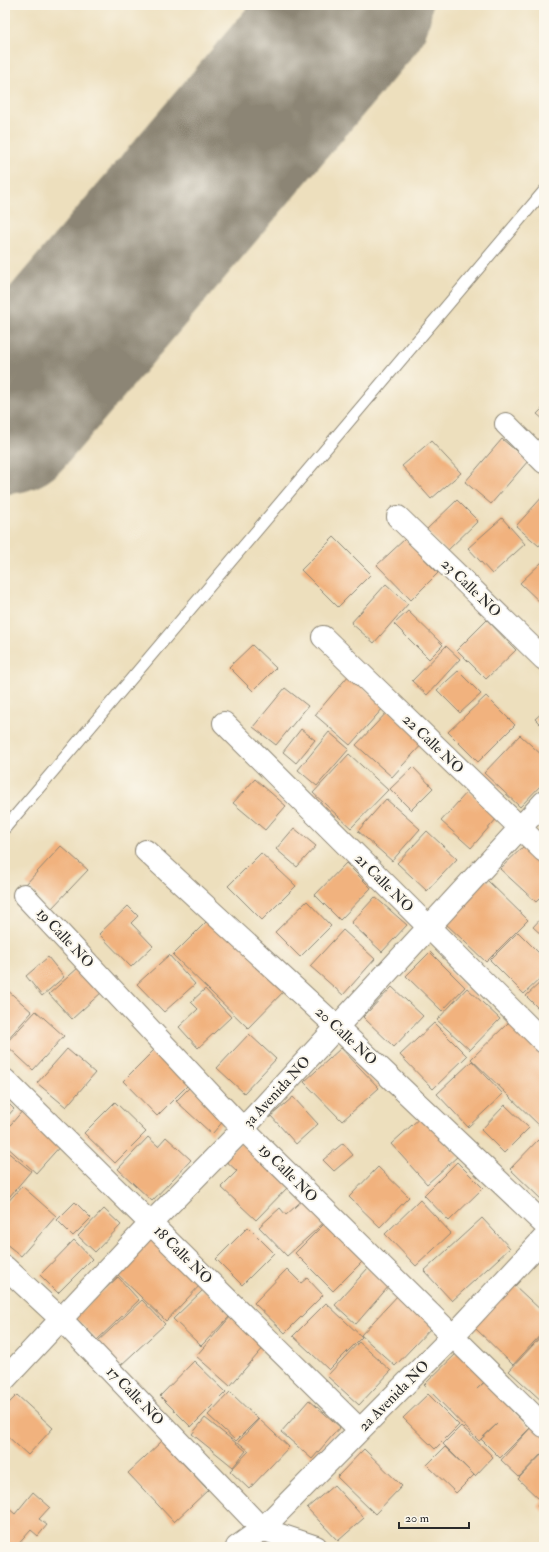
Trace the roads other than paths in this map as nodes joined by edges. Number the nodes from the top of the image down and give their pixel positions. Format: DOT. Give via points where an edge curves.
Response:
graph roads {
  1 [pos="544,192"];
  2 [pos="506,424"];
  3 [pos="544,462"];
  4 [pos="398,517"];
  5 [pos="323,637"];
  6 [pos="544,659"];
  7 [pos="224,723"];
  8 [pos="544,802"];
  9 [pos="520,827"];
  10 [pos="5,828"];
  11 [pos="146,851"];
  12 [pos="544,851"];
  13 [pos="24,895"];
  14 [pos="428,928"];
  15 [pos="337,1027"];
  16 [pos="544,1042"];
  17 [pos="5,1080"];
  18 [pos="243,1129"];
  19 [pos="151,1223"];
  20 [pos="544,1224"];
  21 [pos="544,1238"];
  22 [pos="5,1266"];
  23 [pos="61,1319"];
  24 [pos="453,1336"];
  25 [pos="5,1379"];
  26 [pos="544,1426"];
  27 [pos="360,1430"];
  28 [pos="262,1529"];
  29 [pos="237,1547"];
  30 [pos="316,1547"];
  1 -- 10 [label="lane"];
  2 -- 3 [label="street"];
  4 -- 6 [label="street, 23 Calle NO"];
  5 -- 9 [label="street, 22 Calle NO"];
  7 -- 14 [label="street, 21 Calle NO"];
  8 -- 9 [label="street, 3a Avenida NO"];
  9 -- 12 [label="street, 22 Calle NO"];
  9 -- 14 [label="street, 3a Avenida NO"];
  11 -- 15 [label="street, 20 Calle NO"];
  13 -- 18 [label="street, 19 Calle NO"];
  14 -- 15 [label="street, 3a Avenida NO"];
  14 -- 16 [label="street, 21 Calle NO"];
  15 -- 18 [label="street, 3a Avenida NO"];
  15 -- 20 [label="street, 20 Calle NO"];
  17 -- 19 [label="street, 18 Calle NO"];
  18 -- 19 [label="street, 3a Avenida NO"];
  18 -- 24 [label="street, 19 Calle NO"];
  19 -- 23 [label="street, 3a Avenida NO"];
  19 -- 27 [label="street, 18 Calle NO"];
  21 -- 24 [label="street, 2a Avenida NO"];
  22 -- 23 [label="street, 17 Calle NO"];
  23 -- 25 [label="street, 3a Avenida NO"];
  23 -- 28 [label="street, 17 Calle NO"];
  24 -- 26 [label="street, 19 Calle NO"];
  24 -- 27 [label="street, 2a Avenida NO"];
  27 -- 28 [label="street, 2a Avenida NO"];
  28 -- 29 [label="street, 2a Avenida NO"];
  28 -- 30 [label="street"];
}
